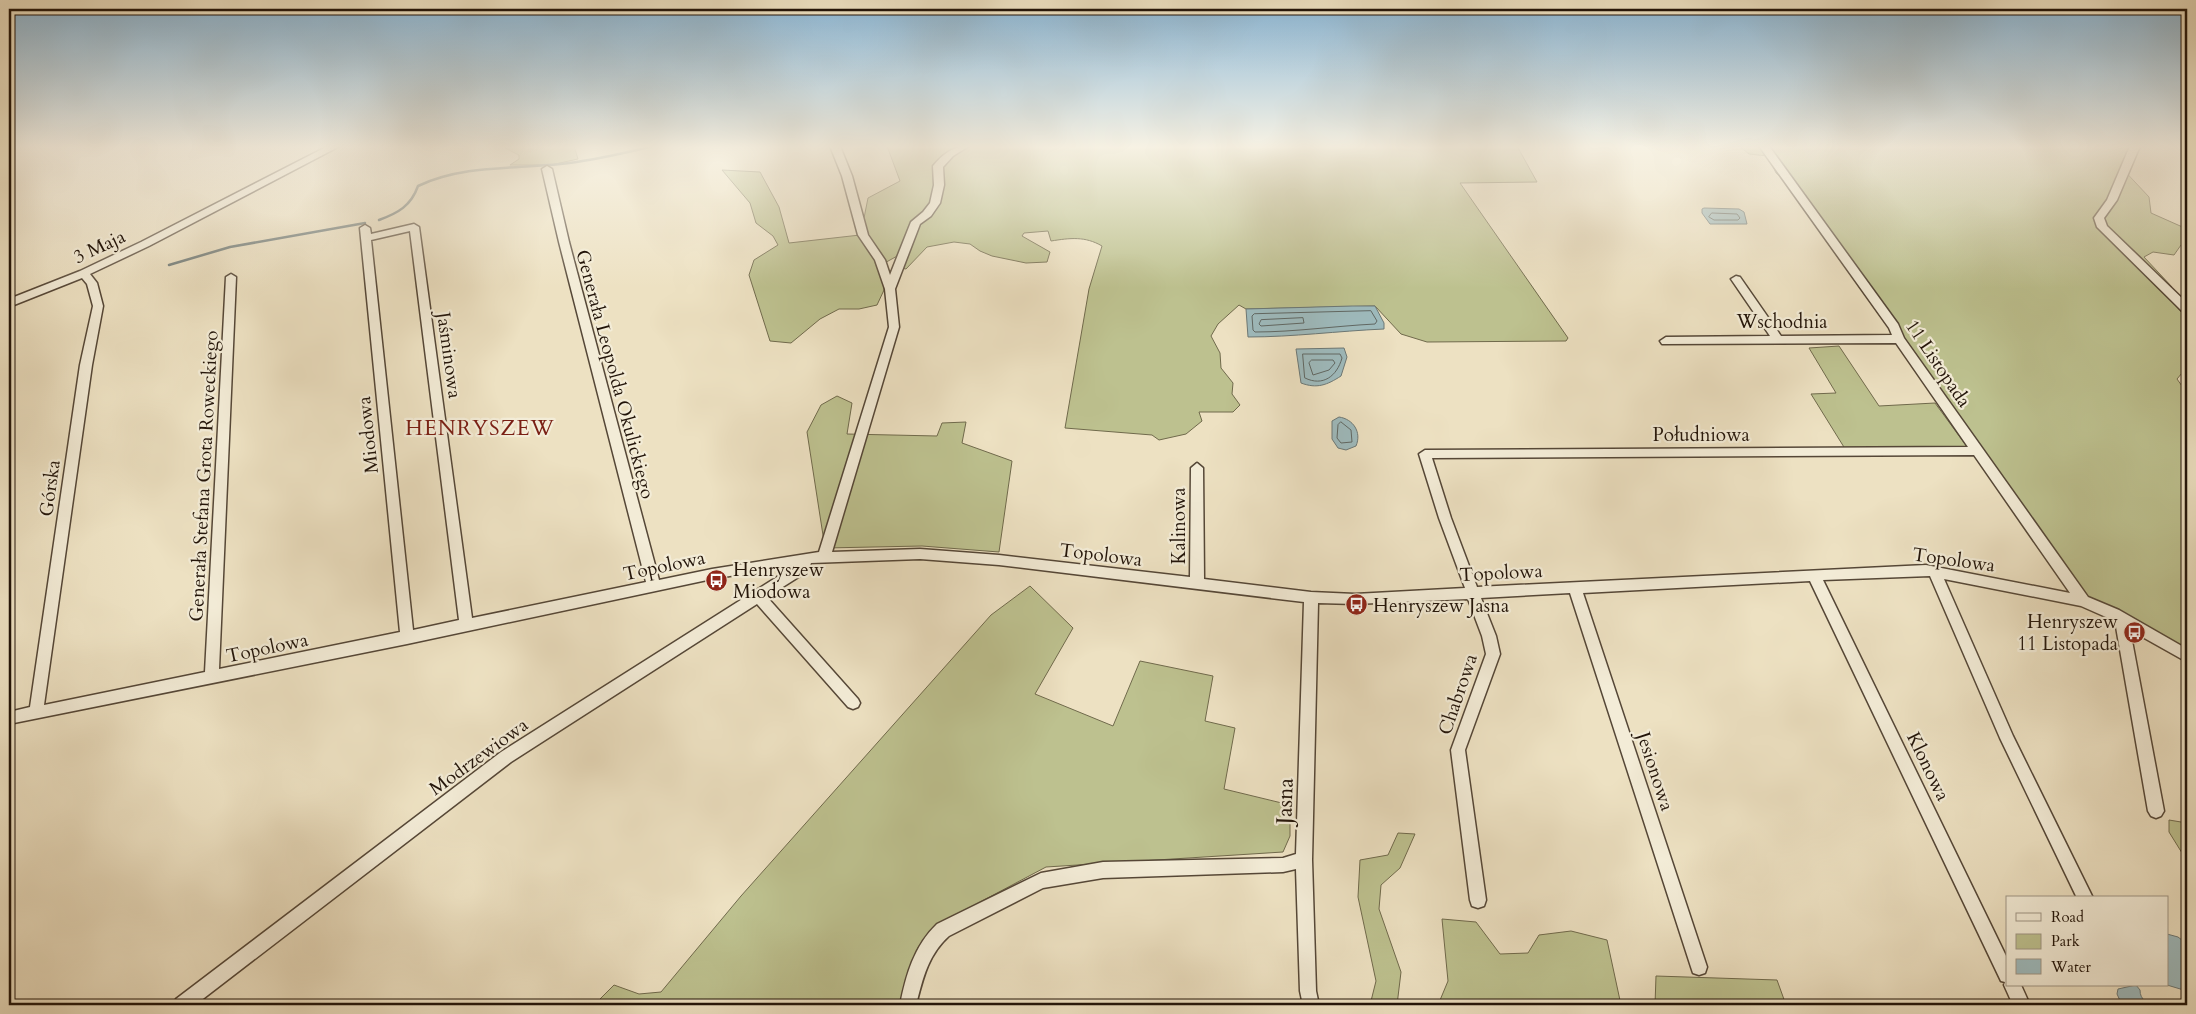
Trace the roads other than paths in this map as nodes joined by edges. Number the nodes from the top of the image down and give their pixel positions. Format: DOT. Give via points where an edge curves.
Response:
graph roads {
  1 [pos="244,193"];
  2 [pos="553,193"];
  3 [pos="851,193"];
  4 [pos="937,193"];
  5 [pos="1798,193"];
  6 [pos="2115,193"];
  7 [pos="366,233"];
  8 [pos="84,273"];
  9 [pos="231,277"];
  10 [pos="1736,279"];
  11 [pos="890,289"];
  12 [pos="9,304"];
  13 [pos="2187,309"];
  14 [pos="1777,339"];
  15 [pos="1899,339"];
  16 [pos="1666,341"];
  17 [pos="1977,450"];
  18 [pos="1197,468"];
  19 [pos="824,556"];
  20 [pos="807,558"];
  21 [pos="1934,572"];
  22 [pos="1814,575"];
  23 [pos="1197,584"];
  24 [pos="654,586"];
  25 [pos="1576,587"];
  26 [pos="1474,592"];
  27 [pos="758,596"];
  28 [pos="1311,597"];
  29 [pos="2083,601"];
  30 [pos="2121,618"];
  31 [pos="466,625"];
  32 [pos="406,638"];
  33 [pos="2187,656"];
  34 [pos="212,677"];
  35 [pos="853,703"];
  36 [pos="36,713"];
  37 [pos="9,718"];
  38 [pos="2156,811"];
  39 [pos="1304,860"];
  40 [pos="2084,896"];
  41 [pos="1478,900"];
  42 [pos="1699,967"];
  43 [pos="2006,973"];
  44 [pos="2012,986"];
  45 [pos="182,1005"];
  46 [pos="908,1005"];
  47 [pos="1311,1005"];
  48 [pos="2022,1005"];
  1 -- 8 [label="street, 3 Maja"];
  2 -- 24 [label="street, Generała Leopolda Okulickiego"];
  3 -- 11 [label="street" via="862,234 880,260"];
  4 -- 11 [label="street" via="927,214 916,222"];
  5 -- 15 [label="street, 11 Listopada" via="1894,327"];
  6 -- 13 [label="street" via="2100,218 2106,232"];
  7 -- 31 [label="street, Jaśminowa" via="414,227"];
  7 -- 32 [label="street, Miodowa"];
  8 -- 12 [label="street, 3 Maja"];
  8 -- 36 [label="street, Górska" via="92,282 98,306 84,374"];
  9 -- 34 [label="street, Generała Stefana Grota Roweckiego"];
  10 -- 14 [label="street"];
  11 -- 19 [label="street" via="894,327"];
  14 -- 15 [label="street, Wschodnia"];
  14 -- 16 [label="street, Wschodnia"];
  15 -- 17 [label="street, 11 Listopada"];
  17 -- 26 [label="street, Południowa" via="1425,454 1445,518"];
  17 -- 29 [label="street, 11 Listopada"];
  18 -- 23 [label="street, Kalinowa"];
  19 -- 20 [label="street, Topolowa"];
  19 -- 23 [label="street, Topolowa" via="920,554"];
  20 -- 24 [label="street, Topolowa"];
  20 -- 27 [label="street, Modrzewiowa" via="803,567"];
  21 -- 22 [label="street, Topolowa" via="1904,570"];
  21 -- 29 [label="street, Topolowa"];
  21 -- 40 [label="street" via="2007,738"];
  22 -- 25 [label="street, Topolowa"];
  22 -- 43 [label="street, Klonowa"];
  23 -- 28 [label="street, Topolowa"];
  24 -- 31 [label="street, Topolowa"];
  25 -- 26 [label="street, Topolowa"];
  25 -- 42 [label="street, Jesionowa"];
  26 -- 28 [label="street, Topolowa" via="1363,598"];
  26 -- 41 [label="street, Chabrowa" via="1493,654 1458,750"];
  27 -- 35 [label="street"];
  27 -- 45 [label="street, Modrzewiowa" via="506,758"];
  28 -- 39 [label="street, Jasna"];
  29 -- 30 [label="street, Topolowa"];
  30 -- 33 [label="street, Topolowa"];
  30 -- 38 [label="street"];
  31 -- 32 [label="street, Topolowa"];
  32 -- 34 [label="street, Topolowa"];
  34 -- 36 [label="street, Topolowa"];
  36 -- 37 [label="street, Topolowa"];
  39 -- 46 [label="street" via="1283,865 1103,870 1041,881 943,930 932,939 918,965"];
  39 -- 47 [label="street, Jasna"];
  44 -- 48 [label="street"];
}
